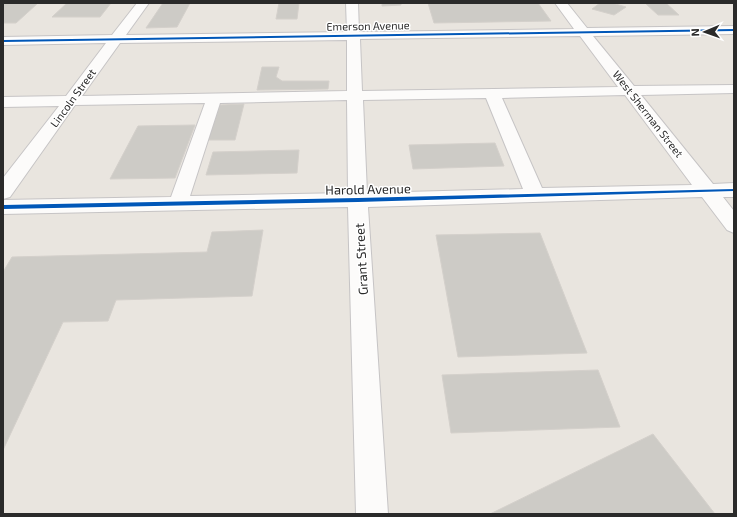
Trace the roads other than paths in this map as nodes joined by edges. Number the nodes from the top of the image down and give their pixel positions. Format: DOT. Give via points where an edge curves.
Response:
graph roads {
  1 [pos="143,3"];
  2 [pos="352,3"];
  3 [pos="561,3"];
  4 [pos="734,30"];
  5 [pos="584,32"];
  6 [pos="353,36"];
  7 [pos="116,39"];
  8 [pos="3,41"];
  9 [pos="734,89"];
  10 [pos="630,91"];
  11 [pos="492,93"];
  12 [pos="355,96"];
  13 [pos="214,98"];
  14 [pos="70,101"];
  15 [pos="3,102"];
  16 [pos="734,190"];
  17 [pos="707,191"];
  18 [pos="3,192"];
  19 [pos="535,196"];
  20 [pos="358,200"];
  21 [pos="178,204"];
  22 [pos="3,208"];
  23 [pos="734,225"];
  24 [pos="372,514"];
  1 -- 7 [label="street, Lincoln Street"];
  2 -- 6 [label="street, Grant Street"];
  3 -- 5 [label="street, West Sherman Street"];
  4 -- 5 [label="street, Emerson Avenue"];
  5 -- 6 [label="street, Emerson Avenue"];
  5 -- 10 [label="street, West Sherman Street"];
  6 -- 7 [label="street, Emerson Avenue"];
  6 -- 12 [label="street, Grant Street"];
  7 -- 8 [label="street, Emerson Avenue"];
  7 -- 14 [label="street, Lincoln Street"];
  9 -- 10 [label="street"];
  10 -- 11 [label="street"];
  10 -- 17 [label="street, West Sherman Street"];
  11 -- 12 [label="street"];
  11 -- 19 [label="street"];
  12 -- 13 [label="street"];
  12 -- 20 [label="street, Grant Street"];
  13 -- 14 [label="street"];
  13 -- 21 [label="street"];
  14 -- 15 [label="street"];
  14 -- 18 [label="street, Lincoln Street"];
  16 -- 17 [label="street, Harold Avenue"];
  17 -- 19 [label="street, Harold Avenue"];
  17 -- 23 [label="street, West Sherman Street"];
  19 -- 20 [label="street, Harold Avenue"];
  20 -- 21 [label="street, Harold Avenue"];
  20 -- 24 [label="street, Grant Street"];
  21 -- 22 [label="street, Harold Avenue"];
}
